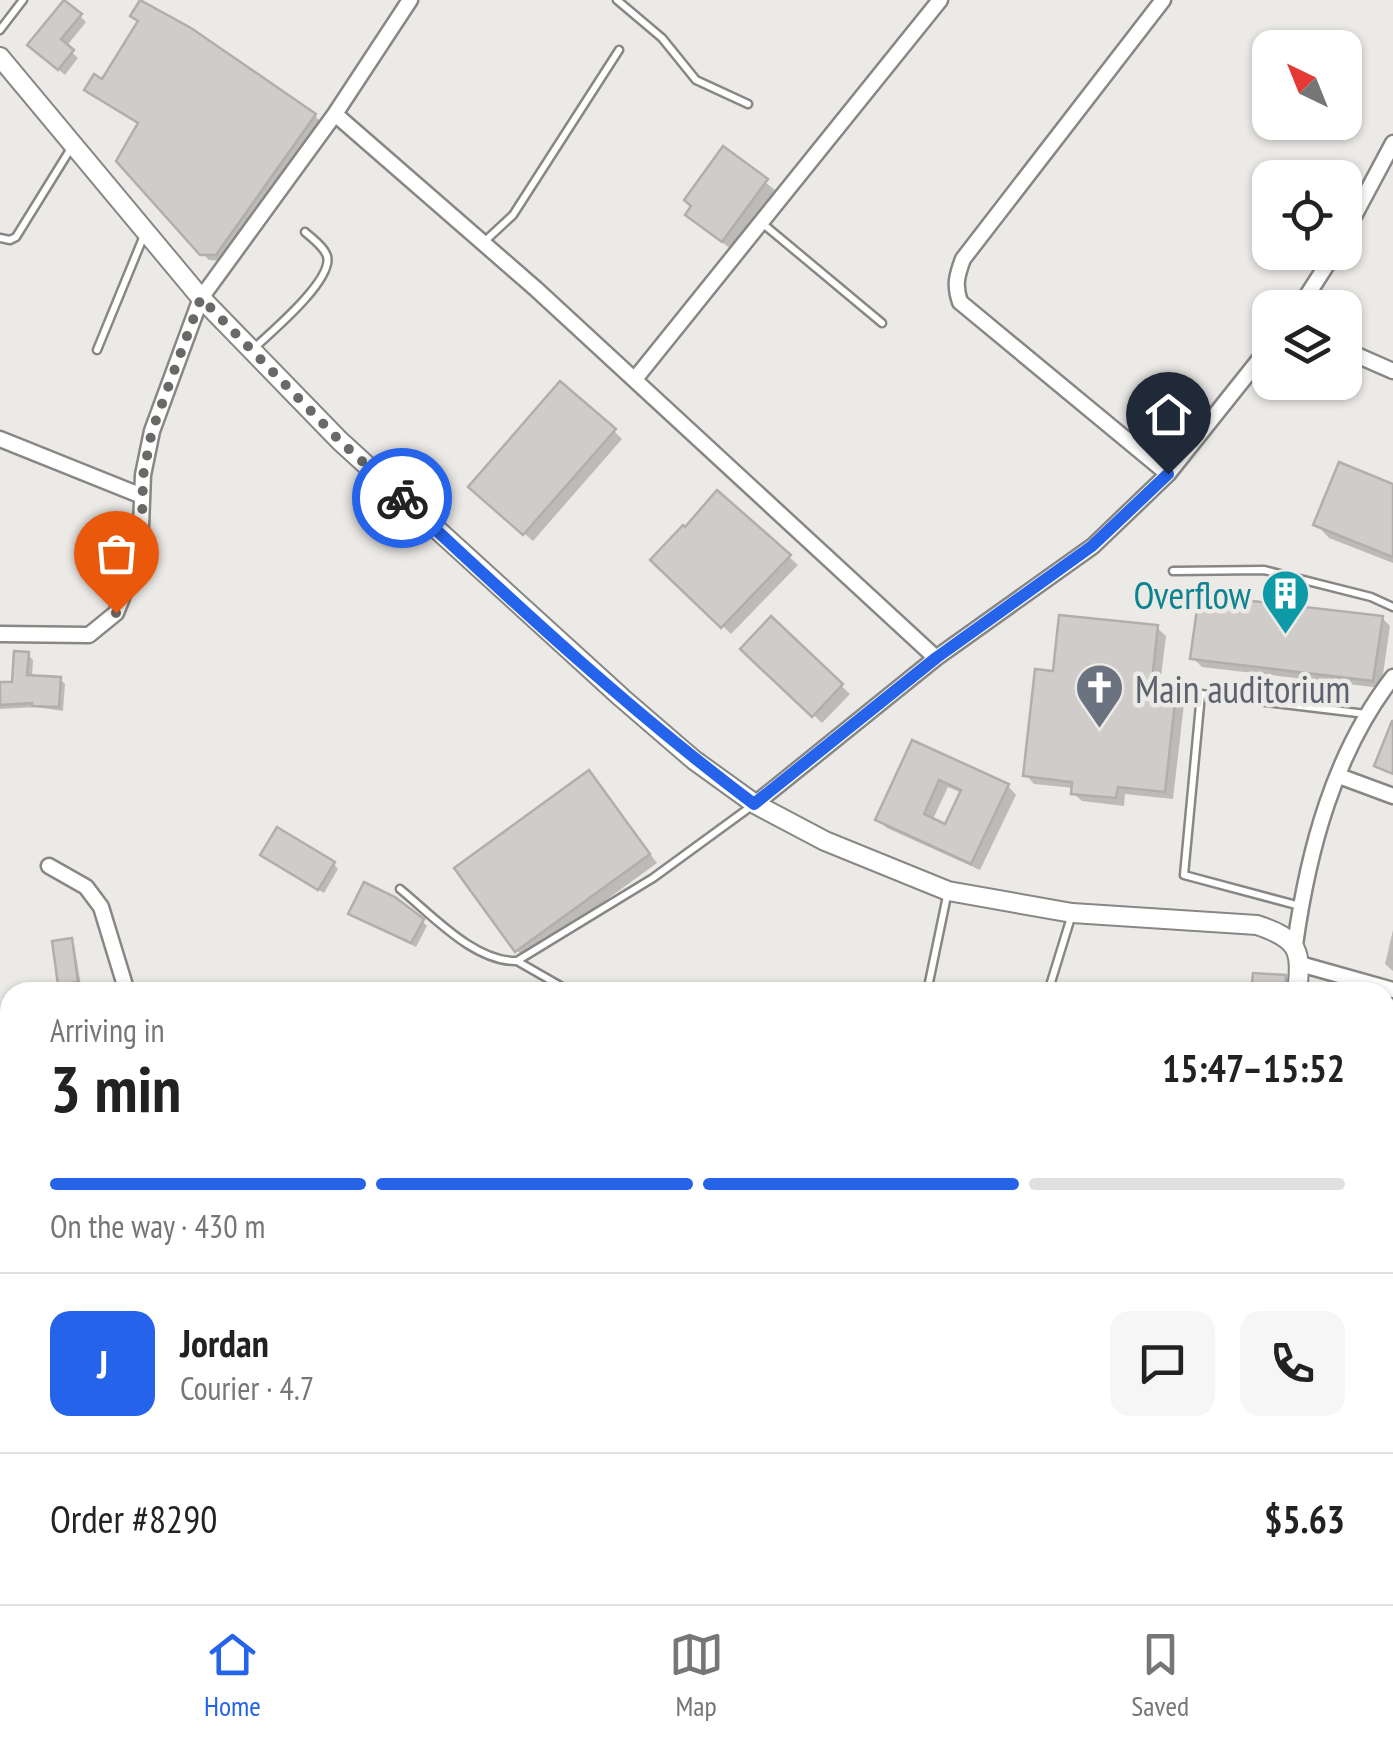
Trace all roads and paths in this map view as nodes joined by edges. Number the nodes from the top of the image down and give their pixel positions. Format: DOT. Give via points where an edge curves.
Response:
graph roads {
  1 [pos="23,0"];
  2 [pos="410,0"];
  3 [pos="617,0"];
  4 [pos="940,0"];
  5 [pos="1163,0"];
  6 [pos="0,30"];
  7 [pos="619,50"];
  8 [pos="1,62"];
  9 [pos="748,104"];
  10 [pos="335,114"];
  11 [pos="74,144"];
  12 [pos="1393,144"];
  13 [pos="1362,201"];
  14 [pos="762,222"];
  15 [pos="146,232"];
  16 [pos="306,232"];
  17 [pos="0,238"];
  18 [pos="484,242"];
  19 [pos="201,298"];
  20 [pos="882,323"];
  21 [pos="96,350"];
  22 [pos="251,351"];
  23 [pos="1362,357"];
  24 [pos="1252,369"];
  25 [pos="1393,371"];
  26 [pos="635,379"];
  27 [pos="0,439"];
  28 [pos="1168,474"];
  29 [pos="142,496"];
  30 [pos="1173,571"];
  31 [pos="1393,608"];
  32 [pos="0,634"];
  33 [pos="936,658"];
  34 [pos="1393,677"];
  35 [pos="1367,714"];
  36 [pos="1338,776"];
  37 [pos="1393,796"];
  38 [pos="754,804"];
  39 [pos="50,866"];
  40 [pos="400,889"];
  41 [pos="948,891"];
  42 [pos="1300,906"];
  43 [pos="1072,913"];
  44 [pos="1295,945"];
  45 [pos="516,961"];
  46 [pos="1300,964"];
  47 [pos="124,982"];
  48 [pos="553,982"];
  49 [pos="928,982"];
  50 [pos="1051,982"];
  51 [pos="1298,982"];
  52 [pos="1364,982"];
  1 -- 6 [label="lane"];
  2 -- 10 [label="street"];
  3 -- 9 [label="lane" via="662,38 696,80"];
  4 -- 14 [label="street"];
  5 -- 28 [label="street" via="963,259 956,277 960,302"];
  7 -- 18 [label="lane" via="513,215"];
  8 -- 11 [label="street"];
  10 -- 18 [label="street"];
  10 -- 19 [label="street"];
  11 -- 15 [label="street"];
  11 -- 17 [label="lane" via="16,237"];
  12 -- 13 [label="street"];
  14 -- 20 [label="lane"];
  14 -- 26 [label="street"];
  15 -- 19 [label="street"];
  15 -- 21 [label="lane"];
  16 -- 22 [label="lane" via="326,252 325,273"];
  18 -- 26 [label="street"];
  19 -- 22 [label="street"];
  19 -- 29 [label="street" via="152,431"];
  22 -- 38 [label="street" via="500,589"];
  23 -- 25 [label="street"];
  24 -- 28 [label="street"];
  26 -- 33 [label="street"];
  27 -- 29 [label="street"];
  28 -- 33 [label="street" via="1092,546"];
  29 -- 32 [label="street" via="142,526 116,613 89,635"];
  30 -- 31 [label="lane" via="1264,570"];
  33 -- 38 [label="street"];
  34 -- 35 [label="street"];
  35 -- 36 [label="street"];
  35 -- 42 [label="lane" via="1202,694 1184,876"];
  36 -- 37 [label="street"];
  36 -- 42 [label="street"];
  38 -- 41 [label="street"];
  38 -- 45 [label="lane" via="653,878"];
  39 -- 47 [label="street" via="86,886 101,906"];
  40 -- 45 [label="lane" via="470,945"];
  41 -- 43 [label="street"];
  41 -- 49 [label="lane"];
  42 -- 44 [label="street"];
  43 -- 44 [label="street" via="1257,925"];
  43 -- 50 [label="lane"];
  44 -- 46 [label="street"];
  45 -- 48 [label="lane"];
  46 -- 51 [label="street"];
  46 -- 52 [label="street"];
}
